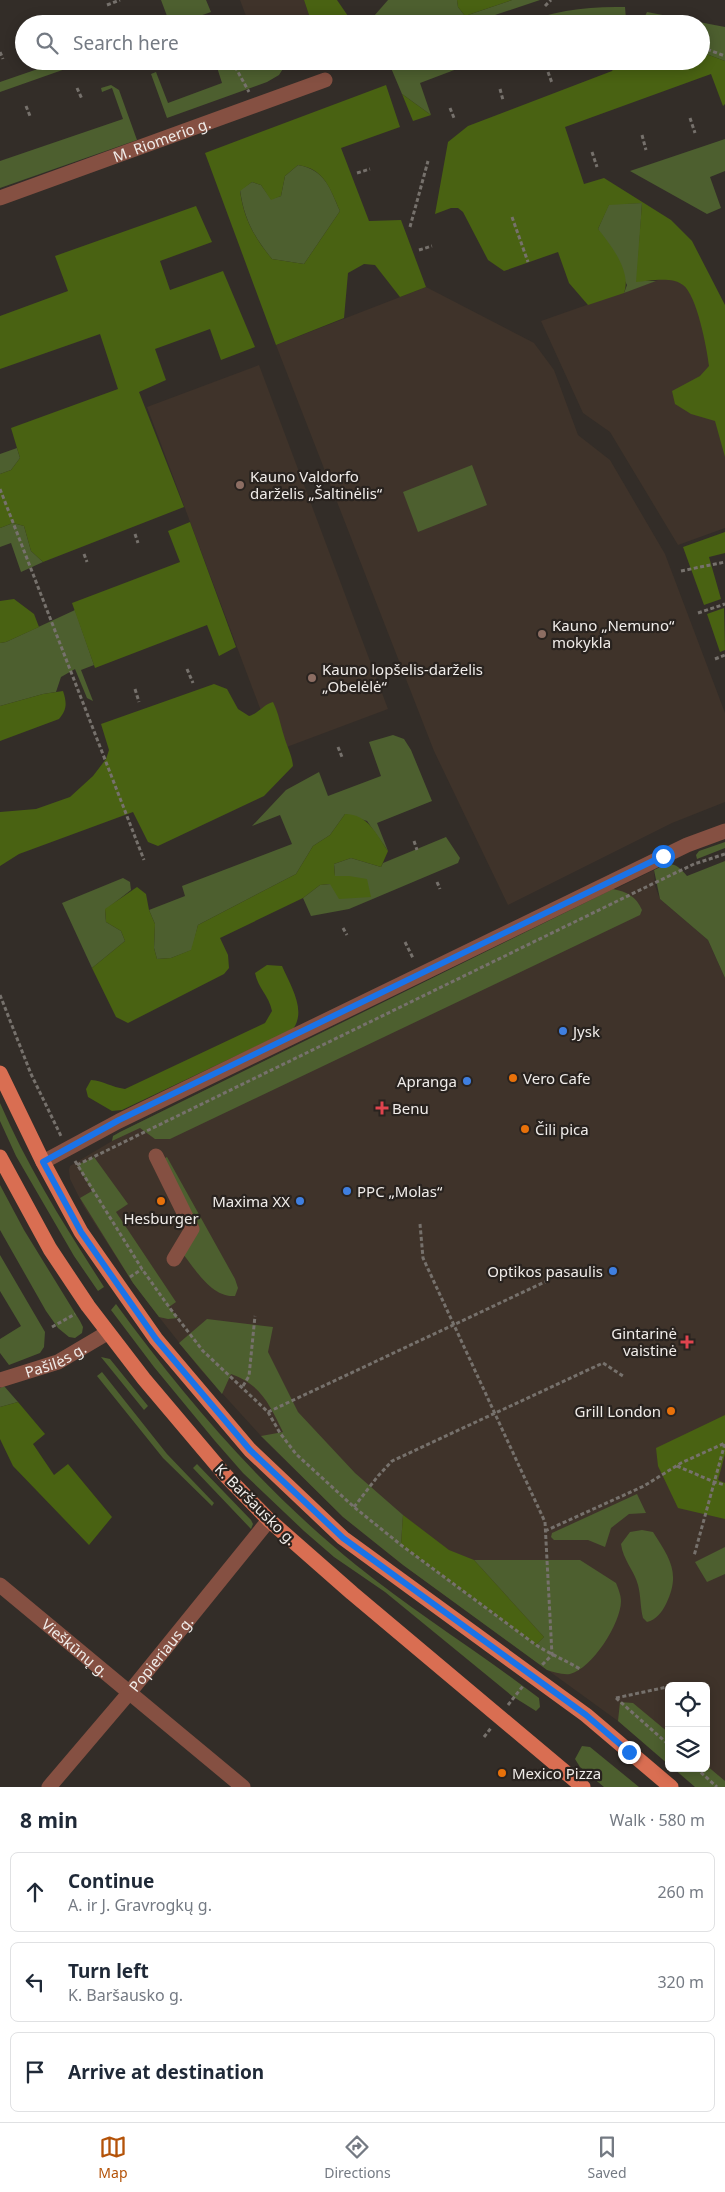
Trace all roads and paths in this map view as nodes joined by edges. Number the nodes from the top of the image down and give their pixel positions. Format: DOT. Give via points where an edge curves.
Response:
graph roads {
  1 [pos="120,0"];
  2 [pos="551,0"];
  3 [pos="107,5"];
  4 [pos="545,6"];
  5 [pos="710,50"];
  6 [pos="0,52"];
  7 [pos="725,56"];
  8 [pos="2,59"];
  9 [pos="237,70"];
  10 [pos="548,72"];
  11 [pos="325,80"];
  12 [pos="552,83"];
  13 [pos="77,88"];
  14 [pos="500,89"];
  15 [pos="82,99"];
  16 [pos="503,100"];
  17 [pos="256,105"];
  18 [pos="26,106"];
  19 [pos="450,108"];
  20 [pos="30,116"];
  21 [pos="454,118"];
  22 [pos="690,118"];
  23 [pos="695,133"];
  24 [pos="642,135"];
  25 [pos="646,150"];
  26 [pos="592,152"];
  27 [pos="428,161"];
  28 [pos="597,167"];
  29 [pos="370,169"];
  30 [pos="357,174"];
  31 [pos="0,198"];
  32 [pos="512,217"];
  33 [pos="410,227"];
  34 [pos="432,246"];
  35 [pos="419,250"];
  36 [pos="528,262"];
  37 [pos="0,489"];
  38 [pos="135,534"];
  39 [pos="138,543"];
  40 [pos="84,554"];
  41 [pos="87,562"];
  42 [pos="725,562"];
  43 [pos="681,570"];
  44 [pos="725,604"];
  45 [pos="698,614"];
  46 [pos="725,655"];
  47 [pos="715,659"];
  48 [pos="187,669"];
  49 [pos="193,683"];
  50 [pos="135,689"];
  51 [pos="139,702"];
  52 [pos="338,748"];
  53 [pos="342,758"];
  54 [pos="725,831"];
  55 [pos="414,841"];
  56 [pos="417,850"];
  57 [pos="725,854"];
  58 [pos="144,860"];
  59 [pos="436,882"];
  60 [pos="440,889"];
  61 [pos="343,928"];
  62 [pos="347,935"];
  63 [pos="405,942"];
  64 [pos="413,958"];
  65 [pos="0,995"];
  66 [pos="0,1073"];
  67 [pos="58,1131"];
  68 [pos="156,1156"];
  69 [pos="0,1157"];
  70 [pos="43,1162"];
  71 [pos="420,1224"];
  72 [pos="174,1259"];
  73 [pos="549,1280"];
  74 [pos="255,1316"];
  75 [pos="66,1319"];
  76 [pos="454,1324"];
  77 [pos="52,1328"];
  78 [pos="107,1333"];
  79 [pos="624,1376"];
  80 [pos="0,1380"];
  81 [pos="243,1386"];
  82 [pos="268,1412"];
  83 [pos="495,1413"];
  84 [pos="725,1443"];
  85 [pos="677,1466"];
  86 [pos="714,1482"];
  87 [pos="725,1485"];
  88 [pos="354,1507"];
  89 [pos="270,1520"];
  90 [pos="545,1531"];
  91 [pos="694,1556"];
  92 [pos="0,1585"];
  93 [pos="552,1656"];
  94 [pos="580,1669"];
  95 [pos="532,1675"];
  96 [pos="665,1687"];
  97 [pos="129,1693"];
  98 [pos="500,1716"];
  99 [pos="484,1737"];
  100 [pos="665,1741"];
  101 [pos="701,1772"];
  102 [pos="49,1787"];
  103 [pos="243,1787"];
  104 [pos="583,1787"];
  105 [pos="671,1787"];
  106 [pos="718,1787"];
  1 -- 3 [label="path"];
  2 -- 4 [label="path"];
  5 -- 7 [label="path"];
  6 -- 8 [label="path"];
  9 -- 17 [label="path"];
  10 -- 12 [label="path"];
  11 -- 17 [label="street, M. Riomerio g."];
  13 -- 15 [label="path"];
  14 -- 16 [label="path"];
  17 -- 31 [label="street, M. Riomerio g."];
  18 -- 20 [label="path"];
  19 -- 21 [label="path"];
  22 -- 23 [label="path"];
  24 -- 25 [label="path"];
  26 -- 28 [label="path"];
  27 -- 33 [label="path"];
  29 -- 30 [label="path"];
  32 -- 36 [label="path"];
  34 -- 35 [label="path"];
  37 -- 58 [label="path"];
  38 -- 39 [label="path"];
  40 -- 41 [label="path"];
  42 -- 43 [label="path"];
  44 -- 45 [label="path"];
  46 -- 47 [label="path"];
  48 -- 49 [label="path"];
  50 -- 51 [label="path"];
  52 -- 53 [label="path"];
  54 -- 70 [label="street" via="687,845 339,1013 119,1120"];
  55 -- 56 [label="path"];
  57 -- 81 [label="path" via="694,864 77,1166 173,1313 203,1351"];
  59 -- 60 [label="path"];
  61 -- 62 [label="path"];
  63 -- 64 [label="path"];
  65 -- 67 [label="path"];
  66 -- 70 [label="main road"];
  68 -- 72 [label="street" via="192,1229"];
  69 -- 78 [label="main road, K. Baršausko g." via="50,1249"];
  70 -- 95 [label="main road" via="81,1232 156,1339 250,1450 343,1538"];
  71 -- 76 [label="path" via="423,1258"];
  73 -- 76 [label="path"];
  74 -- 81 [label="path" via="249,1376"];
  75 -- 77 [label="path"];
  76 -- 82 [label="path"];
  76 -- 83 [label="path"];
  78 -- 80 [label="street, Pašilės g." via="58,1362"];
  78 -- 89 [label="main road, K. Baršausko g." via="189,1435"];
  79 -- 83 [label="path" via="603,1363"];
  81 -- 82 [label="path"];
  82 -- 88 [label="path" via="296,1454"];
  83 -- 88 [label="path" via="392,1461"];
  83 -- 90 [label="path" via="545,1522"];
  84 -- 85 [label="path"];
  84 -- 86 [label="path"];
  85 -- 86 [label="path"];
  85 -- 90 [label="path" via="644,1486"];
  86 -- 87 [label="path"];
  86 -- 91 [label="path"];
  88 -- 93 [label="path"];
  89 -- 97 [label="street, Popieriaus g."];
  89 -- 98 [label="main road, K. Baršausko g."];
  90 -- 93 [label="path"];
  92 -- 97 [label="street, Vieškūnų g."];
  93 -- 94 [label="path"];
  93 -- 95 [label="path"];
  95 -- 98 [label="path"];
  95 -- 105 [label="main road" via="586,1715"];
  96 -- 100 [label="path" via="616,1698"];
  97 -- 102 [label="street, Popieriaus g."];
  97 -- 103 [label="street, Vieškūnų g."];
  98 -- 99 [label="path"];
  98 -- 104 [label="main road, K. Baršausko g."];
  101 -- 106 [label="path"];
}
